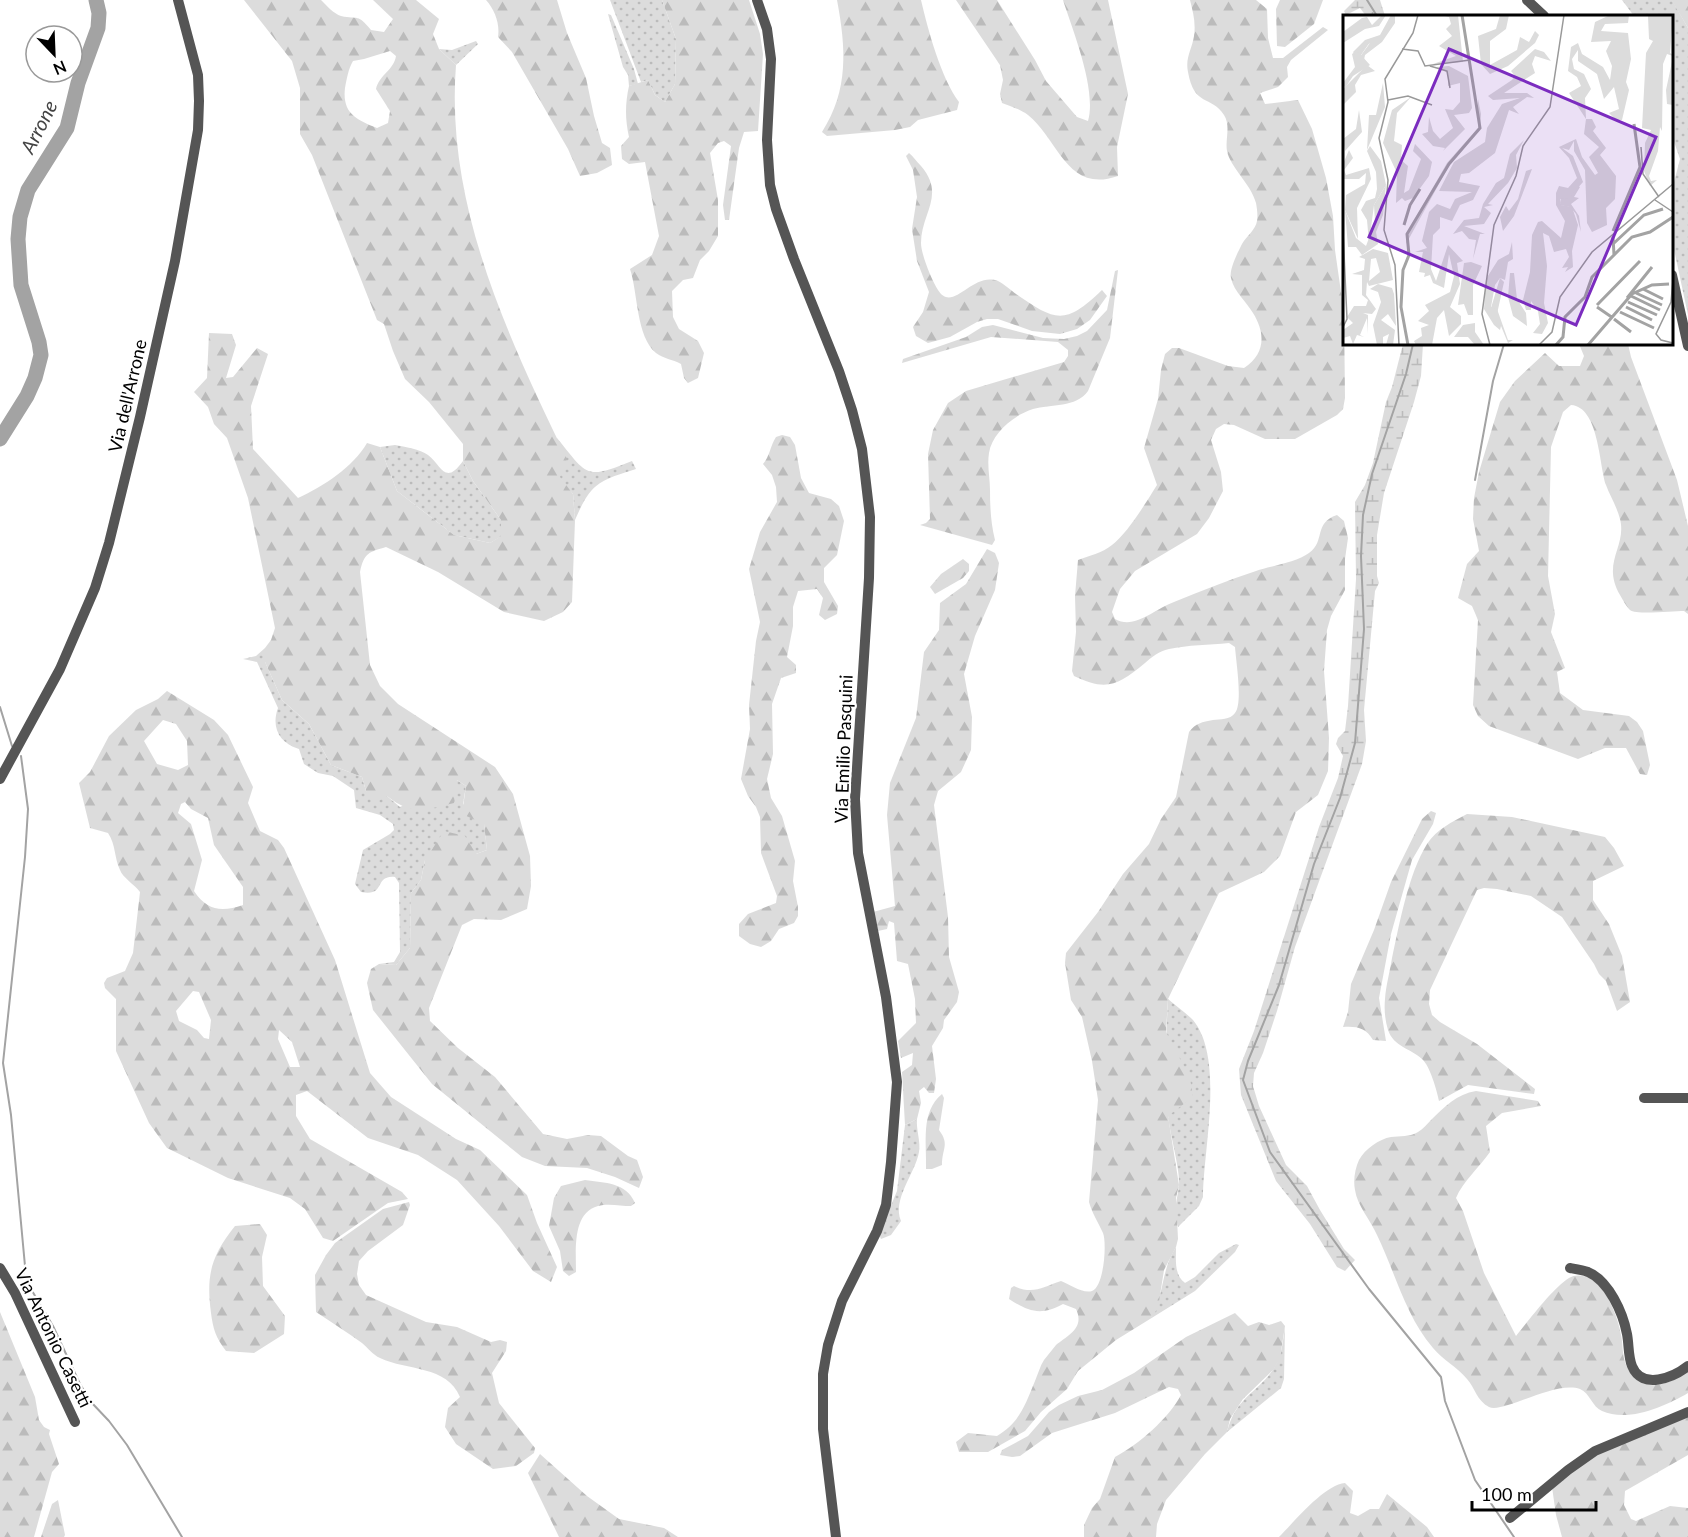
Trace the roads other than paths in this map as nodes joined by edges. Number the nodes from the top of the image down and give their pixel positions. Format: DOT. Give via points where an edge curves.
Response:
graph roads {
  1 [pos="178,0"];
  2 [pos="757,0"];
  3 [pos="1527,0"];
  4 [pos="1543,15"];
  5 [pos="1673,283"];
  6 [pos="1688,346"];
  7 [pos="0,779"];
  8 [pos="1644,1098"];
  9 [pos="1688,1098"];
  10 [pos="0,1268"];
  11 [pos="1570,1268"];
  12 [pos="1688,1366"];
  13 [pos="1688,1412"];
  14 [pos="75,1422"];
  15 [pos="1510,1518"];
  16 [pos="836,1537"];
  1 -- 7 [label="street, Via dell'Arrone" via="195,60 200,101 197,143 128,470 104,561 66,656"];
  2 -- 16 [label="street, Via Emilio Pasquini" via="771,50 767,140 770,185 852,410 862,449 870,517 855,799 858,853 886,997 897,1082 885,1206 877,1231 842,1301 823,1374 822,1429"];
  3 -- 4 [label="street"];
  5 -- 6 [label="street"];
  8 -- 9 [label="street"];
  10 -- 14 [label="street, Via Antonio Casetti"];
  11 -- 12 [label="street" via="1589,1273 1607,1288 1625,1326 1632,1367 1640,1376 1650,1380 1666,1378"];
  13 -- 15 [label="street" via="1595,1451"];
}
